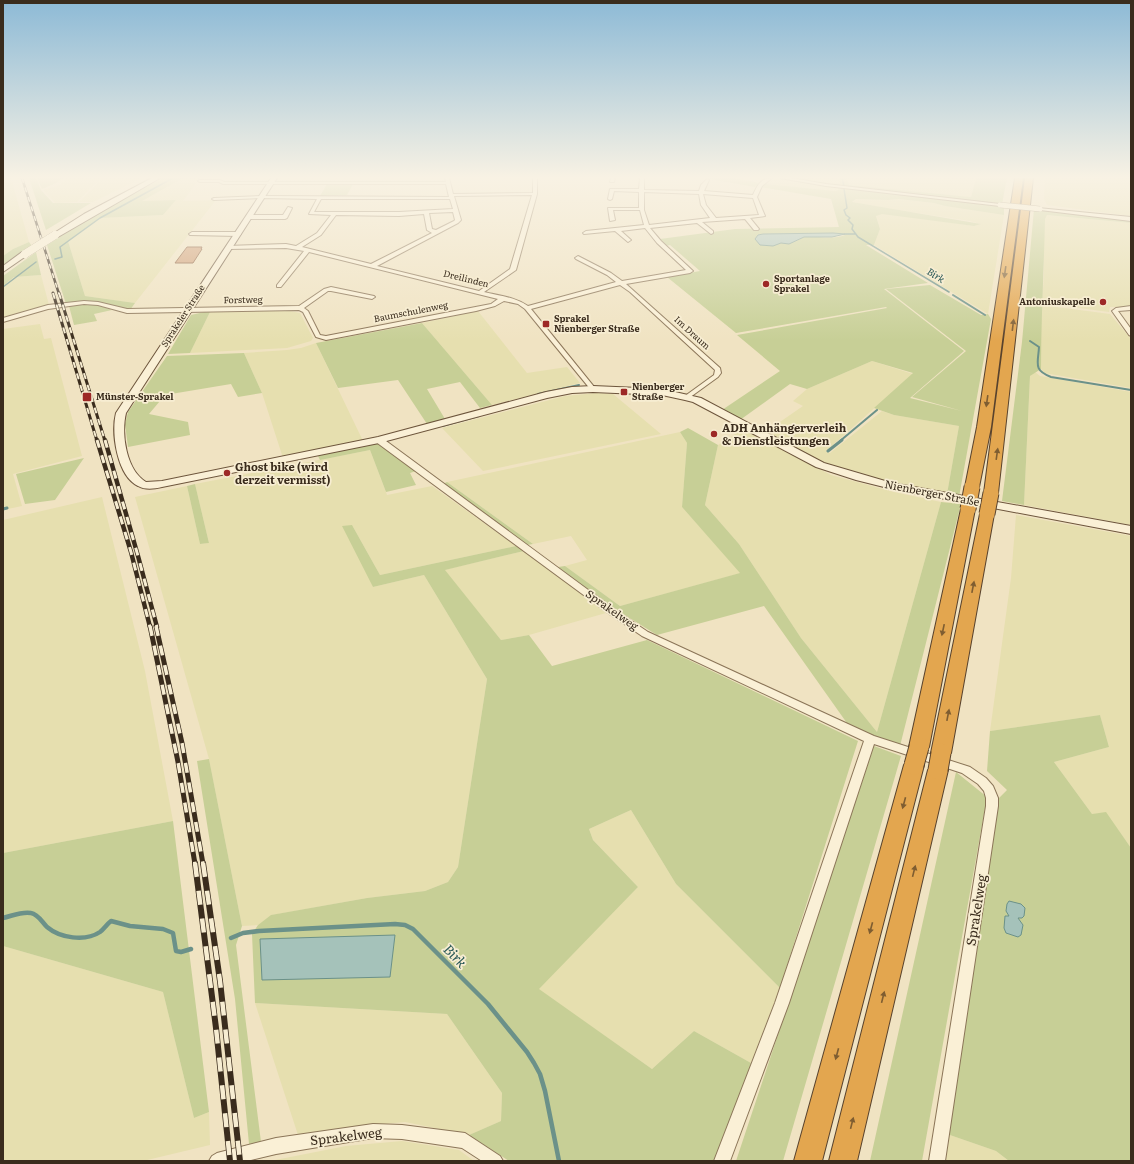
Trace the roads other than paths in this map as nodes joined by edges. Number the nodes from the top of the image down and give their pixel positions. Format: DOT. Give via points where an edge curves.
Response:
graph roads {
  1 [pos="60,232"];
  2 [pos="322,232"];
  3 [pos="435,232"];
  4 [pos="524,232"];
  5 [pos="593,232"];
  6 [pos="620,232"];
  7 [pos="652,232"];
  8 [pos="1011,232"];
  9 [pos="1023,232"];
  10 [pos="586,233"];
  11 [pos="192,234"];
  12 [pos="238,234"];
  13 [pos="628,240"];
  14 [pos="229,247"];
  15 [pos="297,248"];
  16 [pos="308,250"];
  17 [pos="578,258"];
  18 [pos="372,266"];
  19 [pos="3,270"];
  20 [pos="620,283"];
  21 [pos="279,286"];
  22 [pos="481,292"];
  23 [pos="372,297"];
  24 [pos="506,298"];
  25 [pos="300,308"];
  26 [pos="527,308"];
  27 [pos="1131,308"];
  28 [pos="187,310"];
  29 [pos="3,320"];
  30 [pos="1131,334"];
  31 [pos="593,389"];
  32 [pos="687,397"];
  33 [pos="379,440"];
  34 [pos="126,462"];
  35 [pos="1131,530"];
  36 [pos="870,739"];
  37 [pos="217,1161"];
  38 [pos="495,1161"];
  39 [pos="722,1161"];
  40 [pos="808,1161"];
  41 [pos="842,1161"];
  42 [pos="937,1161"];
  1 -- 19 [label="street, bridge"];
  2 -- 15 [label="street, Dreilinden" via="315,239"];
  3 -- 18 [label="street"];
  4 -- 22 [label="street" via="513,270"];
  5 -- 10 [label="street"];
  6 -- 13 [label="street"];
  7 -- 20 [label="street" via="658,242 690,271"];
  8 -- 40 [label="highway, one-way, bridge" via="984,427 917,756"];
  41 -- 9 [label="highway, one-way, bridge" via="940,762 991,493"];
  11 -- 12 [label="street"];
  12 -- 14 [label="street, Sprakeler Straße"];
  14 -- 15 [label="street, Dreilinden"];
  14 -- 28 [label="street, Sprakeler Straße"];
  15 -- 16 [label="street, Dreilinden"];
  16 -- 18 [label="street, Dreilinden"];
  16 -- 21 [label="street"];
  17 -- 20 [label="street, Im Draum" via="609,274"];
  18 -- 22 [label="street, Dreilinden"];
  20 -- 26 [label="street"];
  20 -- 32 [label="street, Im Draum" via="639,296 718,369 716,376"];
  22 -- 24 [label="street, Dreilinden"];
  23 -- 25 [label="street" via="331,289"];
  24 -- 25 [label="street, Baumschulenweg" via="493,305 476,309 326,338 318,336 305,312"];
  24 -- 26 [label="street, Dreilinden"];
  25 -- 28 [label="street, Forstweg"];
  26 -- 31 [label="street, Dreilinden"];
  27 -- 30 [label="street" via="1115,311"];
  28 -- 29 [label="street, Forstweg" via="127,311 96,303 77,303 27,312"];
  28 -- 34 [label="street, Sprakeler Straße" via="118,419 118,431"];
  31 -- 32 [label="street, Nienberger Straße" via="662,392"];
  31 -- 33 [label="street, Nienberger Straße" via="546,395"];
  32 -- 35 [label="street, Nienberger Straße" via="807,459 847,474 892,486"];
  33 -- 34 [label="street, Nienberger Straße" via="153,485 138,482"];
  33 -- 36 [label="street, Sprakelweg" via="645,634"];
  36 -- 39 [label="street" via="782,1003"];
  36 -- 42 [label="street, Sprakelweg" via="966,770 982,781 992,798"];
  37 -- 38 [label="street, Sprakelweg" via="276,1146 373,1131 402,1132 465,1141"];
}
